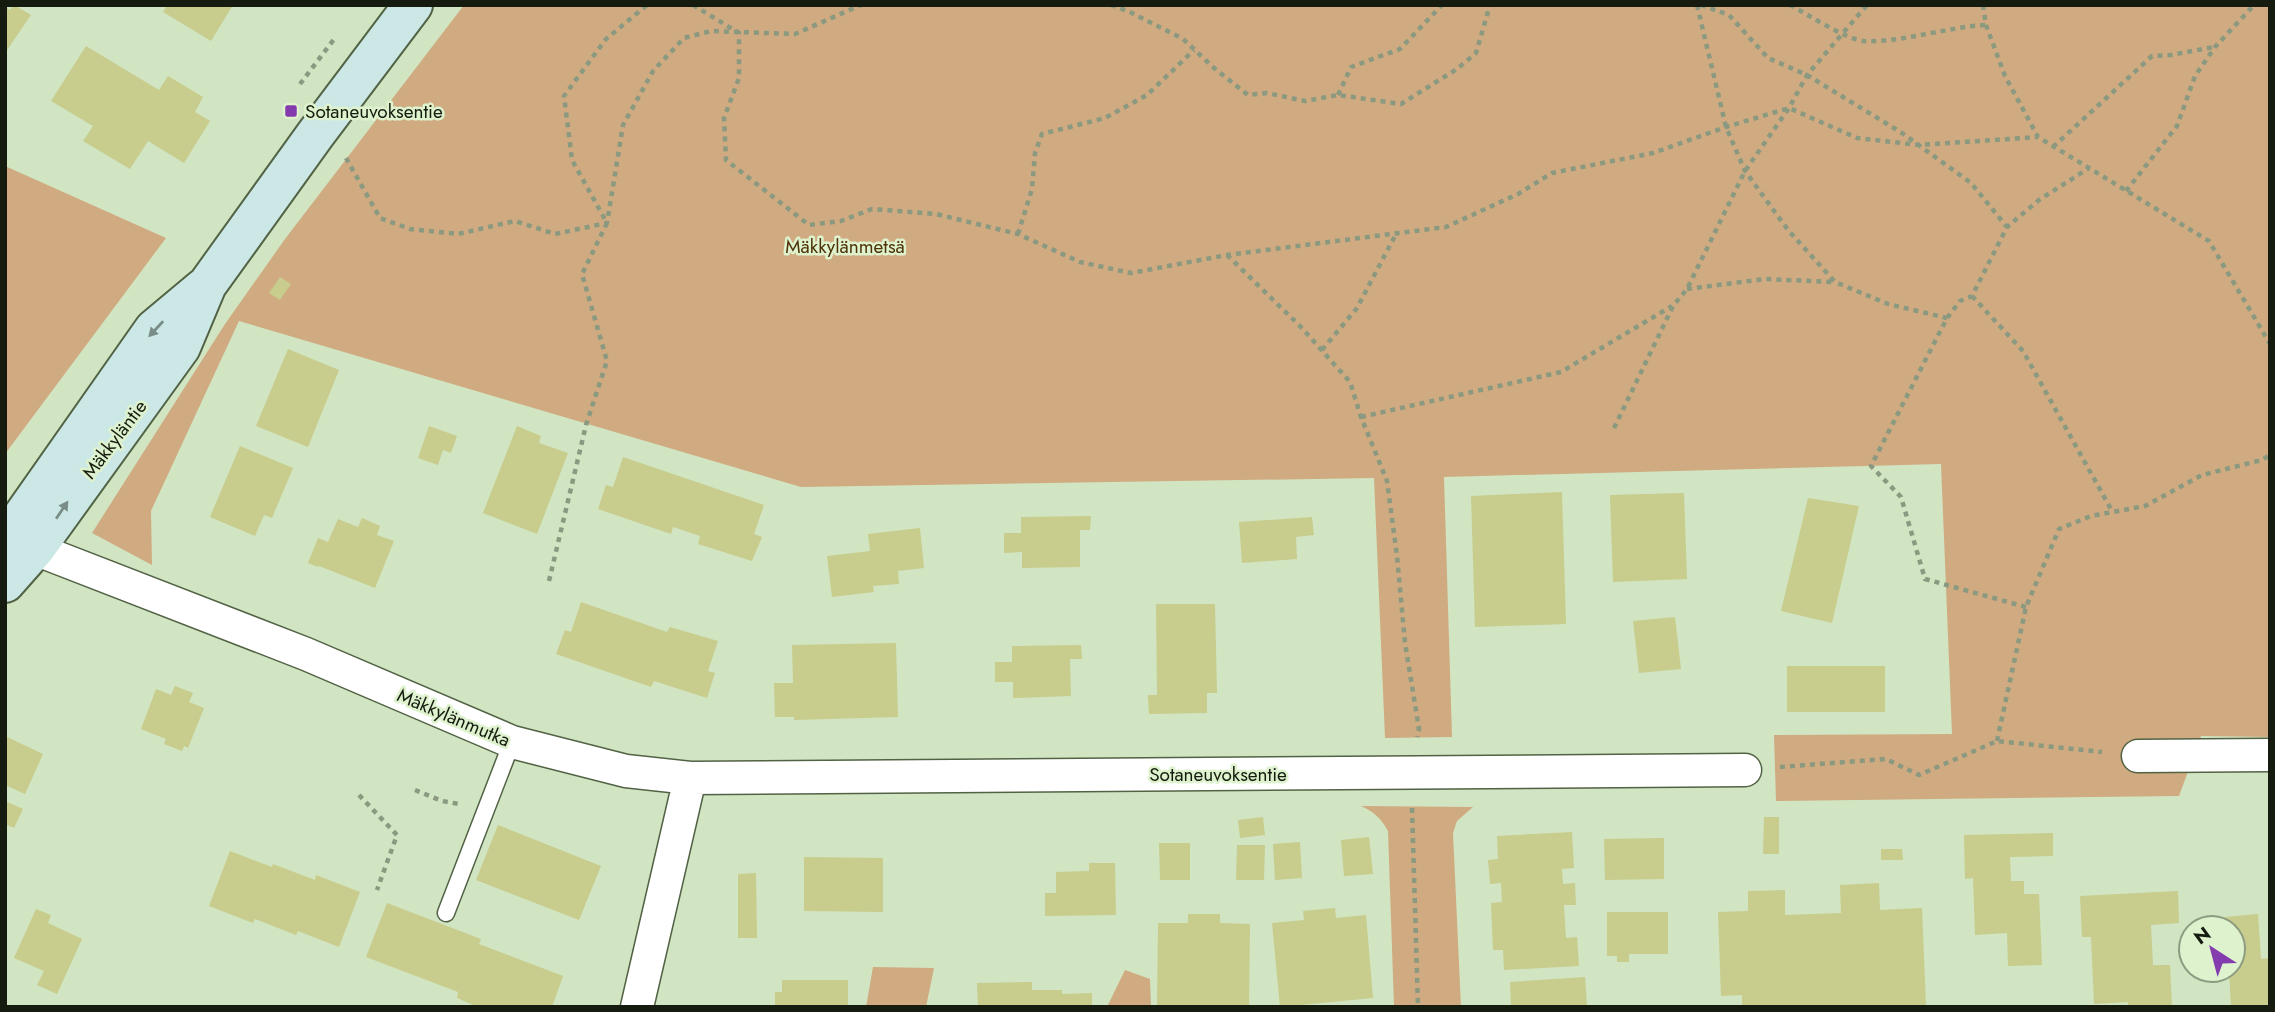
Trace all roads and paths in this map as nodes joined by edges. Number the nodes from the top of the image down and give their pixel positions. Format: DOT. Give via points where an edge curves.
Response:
graph roads {
  1 [pos="413,5"];
  2 [pos="647,5"];
  3 [pos="693,5"];
  4 [pos="861,5"];
  5 [pos="1111,5"];
  6 [pos="1442,5"];
  7 [pos="1490,5"];
  8 [pos="1699,5"];
  9 [pos="1790,5"];
  10 [pos="1867,5"];
  11 [pos="1983,5"];
  12 [pos="2254,5"];
  13 [pos="1986,25"];
  14 [pos="739,33"];
  15 [pos="1842,33"];
  16 [pos="2215,47"];
  17 [pos="1194,50"];
  18 [pos="1807,75"];
  19 [pos="1338,95"];
  20 [pos="1789,108"];
  21 [pos="1726,127"];
  22 [pos="315,135"];
  23 [pos="2039,137"];
  24 [pos="1919,145"];
  25 [pos="2053,147"];
  26 [pos="2089,168"];
  27 [pos="1745,171"];
  28 [pos="2126,191"];
  29 [pos="607,223"];
  30 [pos="2007,227"];
  31 [pos="1397,233"];
  32 [pos="1018,234"];
  33 [pos="1227,255"];
  34 [pos="1835,282"];
  35 [pos="1687,289"];
  36 [pos="1972,296"];
  37 [pos="1672,306"];
  38 [pos="1947,318"];
  39 [pos="2270,344"];
  40 [pos="1322,351"];
  41 [pos="1362,417"];
  42 [pos="1614,428"];
  43 [pos="2270,455"];
  44 [pos="2112,512"];
  45 [pos="14,539"];
  46 [pos="549,580"];
  47 [pos="5,583"];
  48 [pos="2026,607"];
  49 [pos="1997,740"];
  50 [pos="512,742"];
  51 [pos="2270,755"];
  52 [pos="2138,756"];
  53 [pos="1745,770"];
  54 [pos="1411,773"];
  55 [pos="690,778"];
  56 [pos="415,790"];
  57 [pos="359,795"];
  58 [pos="442,802"];
  59 [pos="377,890"];
  60 [pos="446,913"];
  61 [pos="637,1007"];
  62 [pos="1418,1007"];
  1 -- 22 [label="street, Mäkkyläntie"];
  2 -- 29 [label="path" via="606,39 564,96 572,160"];
  3 -- 14 [label="path"];
  4 -- 14 [label="path" via="795,34"];
  5 -- 17 [label="path" via="1183,39"];
  6 -- 19 [label="path" via="1399,49 1351,67"];
  7 -- 19 [label="path" via="1476,53 1401,104"];
  8 -- 18 [label="path" via="1729,15 1768,58"];
  8 -- 21 [label="path"];
  9 -- 15 [label="path"];
  10 -- 15 [label="path"];
  11 -- 13 [label="path"];
  12 -- 16 [label="path"];
  13 -- 15 [label="path" via="1861,41"];
  13 -- 23 [label="path" via="2005,76"];
  14 -- 29 [label="path" via="711,31 684,38 653,71 623,125"];
  14 -- 32 [label="path" via="739,78 724,118 726,160 809,225 841,221 872,209 936,214"];
  15 -- 18 [label="path"];
  16 -- 25 [label="path" via="2152,56"];
  16 -- 28 [label="path" via="2195,76 2177,126"];
  17 -- 19 [label="path" via="1248,94 1305,101"];
  17 -- 32 [label="path" via="1147,95 1105,118 1042,134"];
  18 -- 20 [label="path"];
  18 -- 24 [label="path"];
  20 -- 21 [label="path"];
  20 -- 24 [label="path" via="1857,138"];
  20 -- 27 [label="path"];
  21 -- 27 [label="path"];
  21 -- 31 [label="path" via="1653,153 1552,173 1446,227"];
  22 -- 29 [label="path" via="346,158 380,218 410,229 458,234 515,221 555,234"];
  22 -- 45 [label="street, Mäkkyläntie" via="207,285 181,348"];
  23 -- 24 [label="path"];
  23 -- 25 [label="path"];
  24 -- 30 [label="path" via="1971,183"];
  25 -- 26 [label="path"];
  26 -- 28 [label="path"];
  26 -- 30 [label="path"];
  27 -- 34 [label="path" via="1788,230"];
  27 -- 35 [label="path"];
  28 -- 39 [label="path" via="2209,241"];
  29 -- 46 [label="path" via="582,274 607,361 586,425"];
  30 -- 36 [label="path"];
  31 -- 33 [label="path"];
  31 -- 40 [label="path" via="1357,308"];
  32 -- 33 [label="path" via="1080,262 1130,272"];
  33 -- 40 [label="path"];
  34 -- 35 [label="path" via="1765,279"];
  34 -- 38 [label="path" via="1888,304"];
  35 -- 37 [label="path"];
  36 -- 38 [label="path" via="1960,301"];
  36 -- 44 [label="path" via="2024,351"];
  37 -- 41 [label="path" via="1561,372"];
  37 -- 42 [label="path"];
  38 -- 48 [label="path" via="1871,466 1901,497 1925,579"];
  40 -- 41 [label="path" via="1350,382"];
  41 -- 54 [label="path" via="1387,481 1419,729"];
  43 -- 44 [label="path" via="2202,475 2146,506"];
  44 -- 48 [label="path" via="2059,529"];
  45 -- 47 [label="street, Mäkkyläntie"];
  45 -- 50 [label="street, Mäkkylänmutka" via="306,654"];
  48 -- 49 [label="path"];
  49 -- 52 [label="path"];
  49 -- 53 [label="path" via="1919,775 1886,759"];
  50 -- 55 [label="street, Mäkkylänmutka" via="626,771"];
  50 -- 60 [label="lane"];
  51 -- 52 [label="street"];
  53 -- 54 [label="street, Sotaneuvoksentie"];
  54 -- 55 [label="street, Sotaneuvoksentie"];
  54 -- 62 [label="path"];
  55 -- 61 [label="street"];
  56 -- 58 [label="path"];
  57 -- 59 [label="path" via="397,835"];
}
